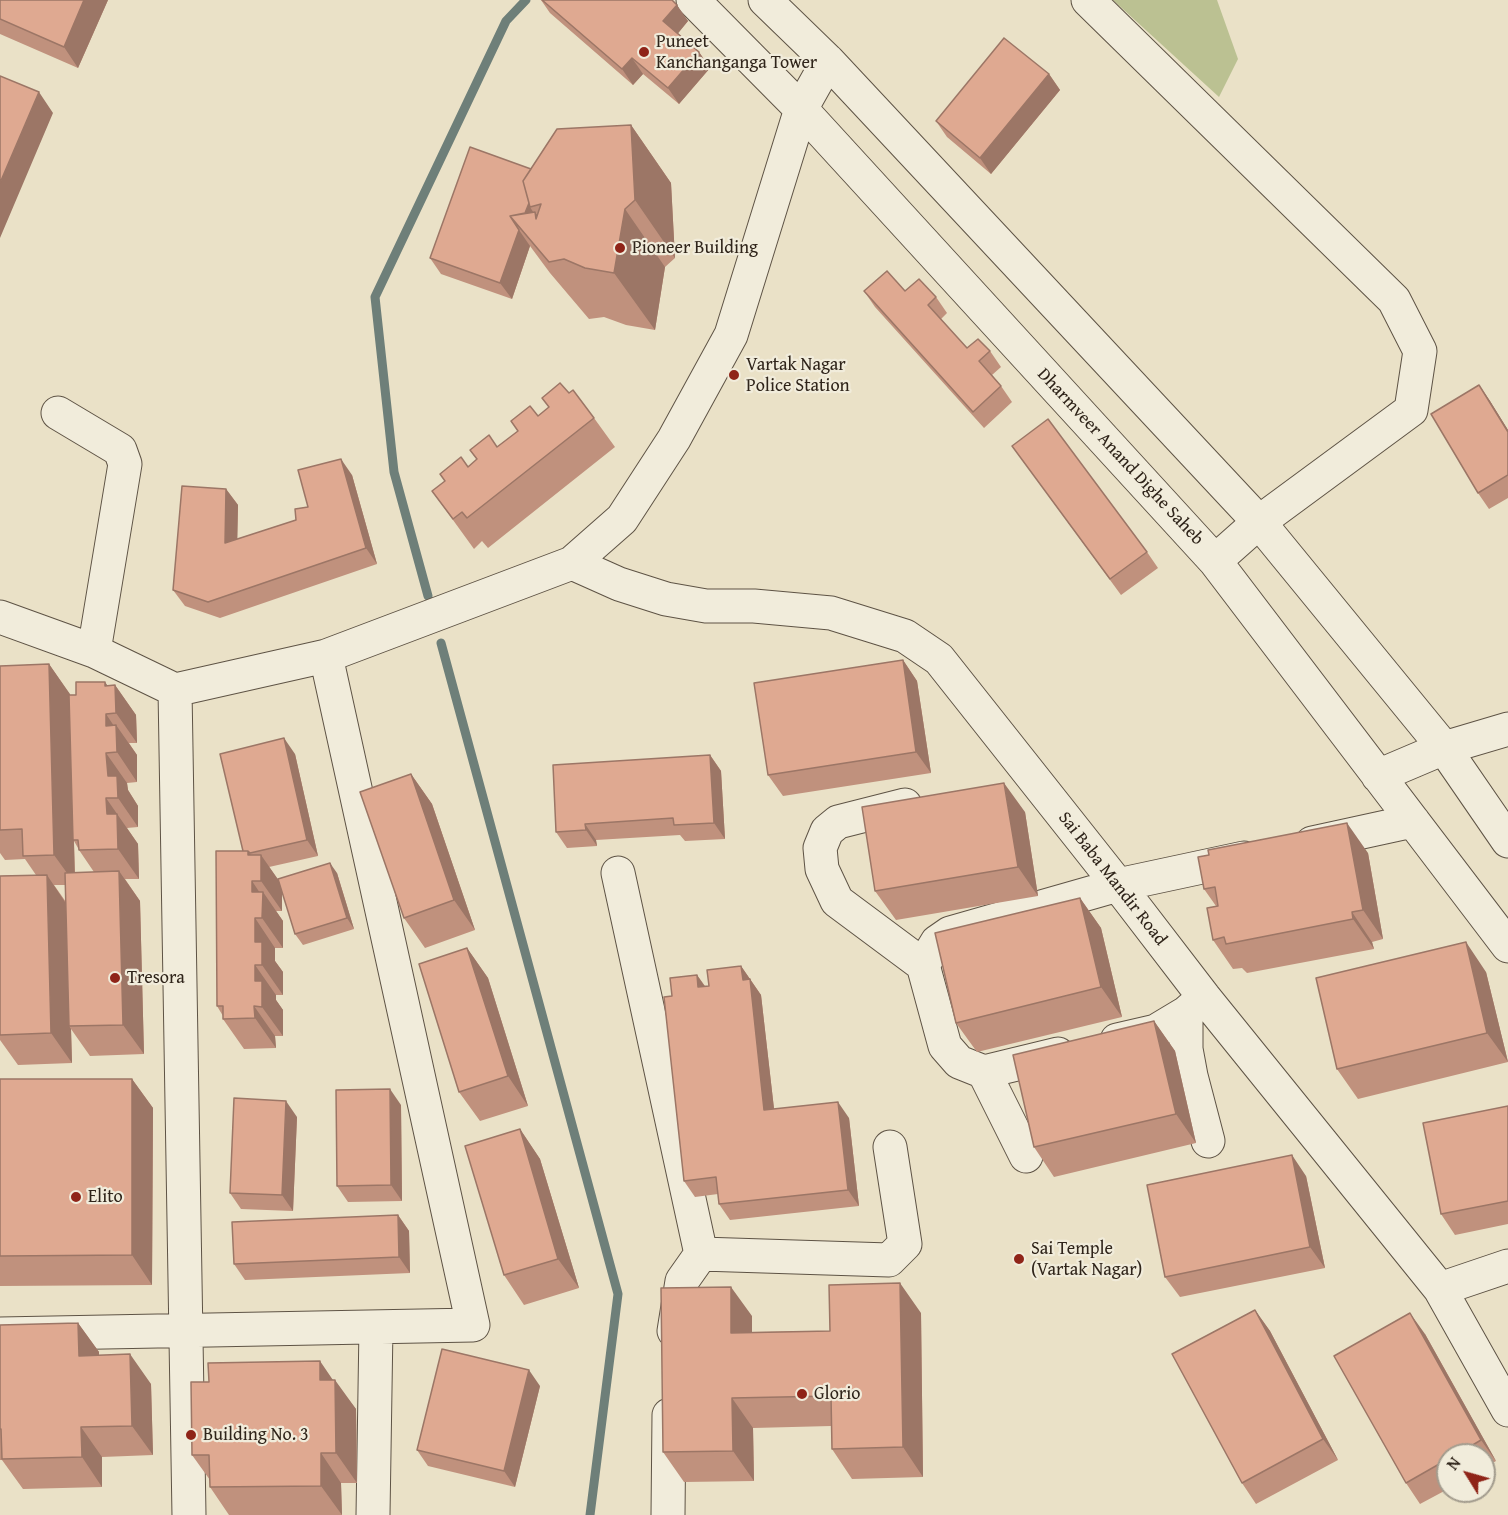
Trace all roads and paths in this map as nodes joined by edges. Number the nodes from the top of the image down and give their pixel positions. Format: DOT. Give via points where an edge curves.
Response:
graph roads {
  1 [pos="693,0"];
  2 [pos="765,0"];
  3 [pos="1088,0"];
  4 [pos="828,61"];
  5 [pos="801,109"];
  6 [pos="58,412"];
  7 [pos="1259,522"];
  8 [pos="1215,561"];
  9 [pos="572,563"];
  10 [pos="0,617"];
  11 [pos="94,651"];
  12 [pos="326,656"];
  13 [pos="174,690"];
  14 [pos="1508,729"];
  15 [pos="1444,748"];
  16 [pos="1378,776"];
  17 [pos="1033,778"];
  18 [pos="1000,785"];
  19 [pos="933,799"];
  20 [pos="1413,821"];
  21 [pos="1508,841"];
  22 [pos="618,873"];
  23 [pos="1118,885"];
  24 [pos="1508,946"];
  25 [pos="923,965"];
  26 [pos="1195,1005"];
  27 [pos="984,1072"];
  28 [pos="1208,1141"];
  29 [pos="890,1147"];
  30 [pos="1026,1156"];
  31 [pos="701,1254"];
  32 [pos="1508,1266"];
  33 [pos="1440,1289"];
  34 [pos="376,1327"];
  35 [pos="185,1330"];
  36 [pos="0,1334"];
  37 [pos="670,1357"];
  38 [pos="670,1391"];
  39 [pos="1508,1410"];
  40 [pos="189,1515"];
  41 [pos="373,1515"];
  42 [pos="668,1515"];
  1 -- 5 [label="street, Dharmveer Anand Dighe Saheb"];
  2 -- 4 [label="street"];
  3 -- 7 [label="street" via="1394,300 1420,351 1411,410"];
  4 -- 5 [label="street"];
  4 -- 7 [label="street"];
  5 -- 8 [label="street, Dharmveer Anand Dighe Saheb"];
  5 -- 9 [label="street" via="731,335 674,439 622,519"];
  6 -- 11 [label="street" via="120,450 125,464"];
  7 -- 8 [label="street"];
  7 -- 15 [label="street"];
  8 -- 16 [label="street, Dharmveer Anand Dighe Saheb"];
  9 -- 12 [label="street"];
  9 -- 17 [label="street, Sai Baba Mandir Road" via="666,599 706,606 831,613 905,636 939,660"];
  10 -- 11 [label="street"];
  11 -- 13 [label="street"];
  12 -- 13 [label="street"];
  12 -- 34 [label="street" via="473,1325"];
  13 -- 35 [label="street"];
  14 -- 15 [label="street"];
  15 -- 16 [label="street"];
  15 -- 21 [label="street"];
  16 -- 20 [label="street, Dharmveer Anand Dighe Saheb"];
  17 -- 18 [label="street"];
  17 -- 23 [label="street, Sai Baba Mandir Road"];
  19 -- 25 [label="street" via="838,822 827,831 820,848 822,869 837,901"];
  20 -- 23 [label="street"];
  20 -- 24 [label="street, Dharmveer Anand Dighe Saheb"];
  22 -- 31 [label="street"];
  23 -- 25 [label="street" via="950,933 937,942"];
  23 -- 26 [label="street, Sai Baba Mandir Road"];
  25 -- 27 [label="street" via="945,1046 959,1062"];
  26 -- 27 [label="street" via="1156,1031"];
  26 -- 28 [label="street" via="1186,1049"];
  26 -- 33 [label="street, Sai Baba Mandir Road"];
  27 -- 30 [label="street"];
  29 -- 31 [label="street" via="904,1245 889,1260"];
  31 -- 37 [label="street" via="682,1281"];
  32 -- 33 [label="street"];
  33 -- 39 [label="street, Sai Baba Mandir Road"];
  34 -- 35 [label="street"];
  34 -- 41 [label="street"];
  35 -- 36 [label="street"];
  35 -- 40 [label="street"];
  38 -- 42 [label="street"];
}
